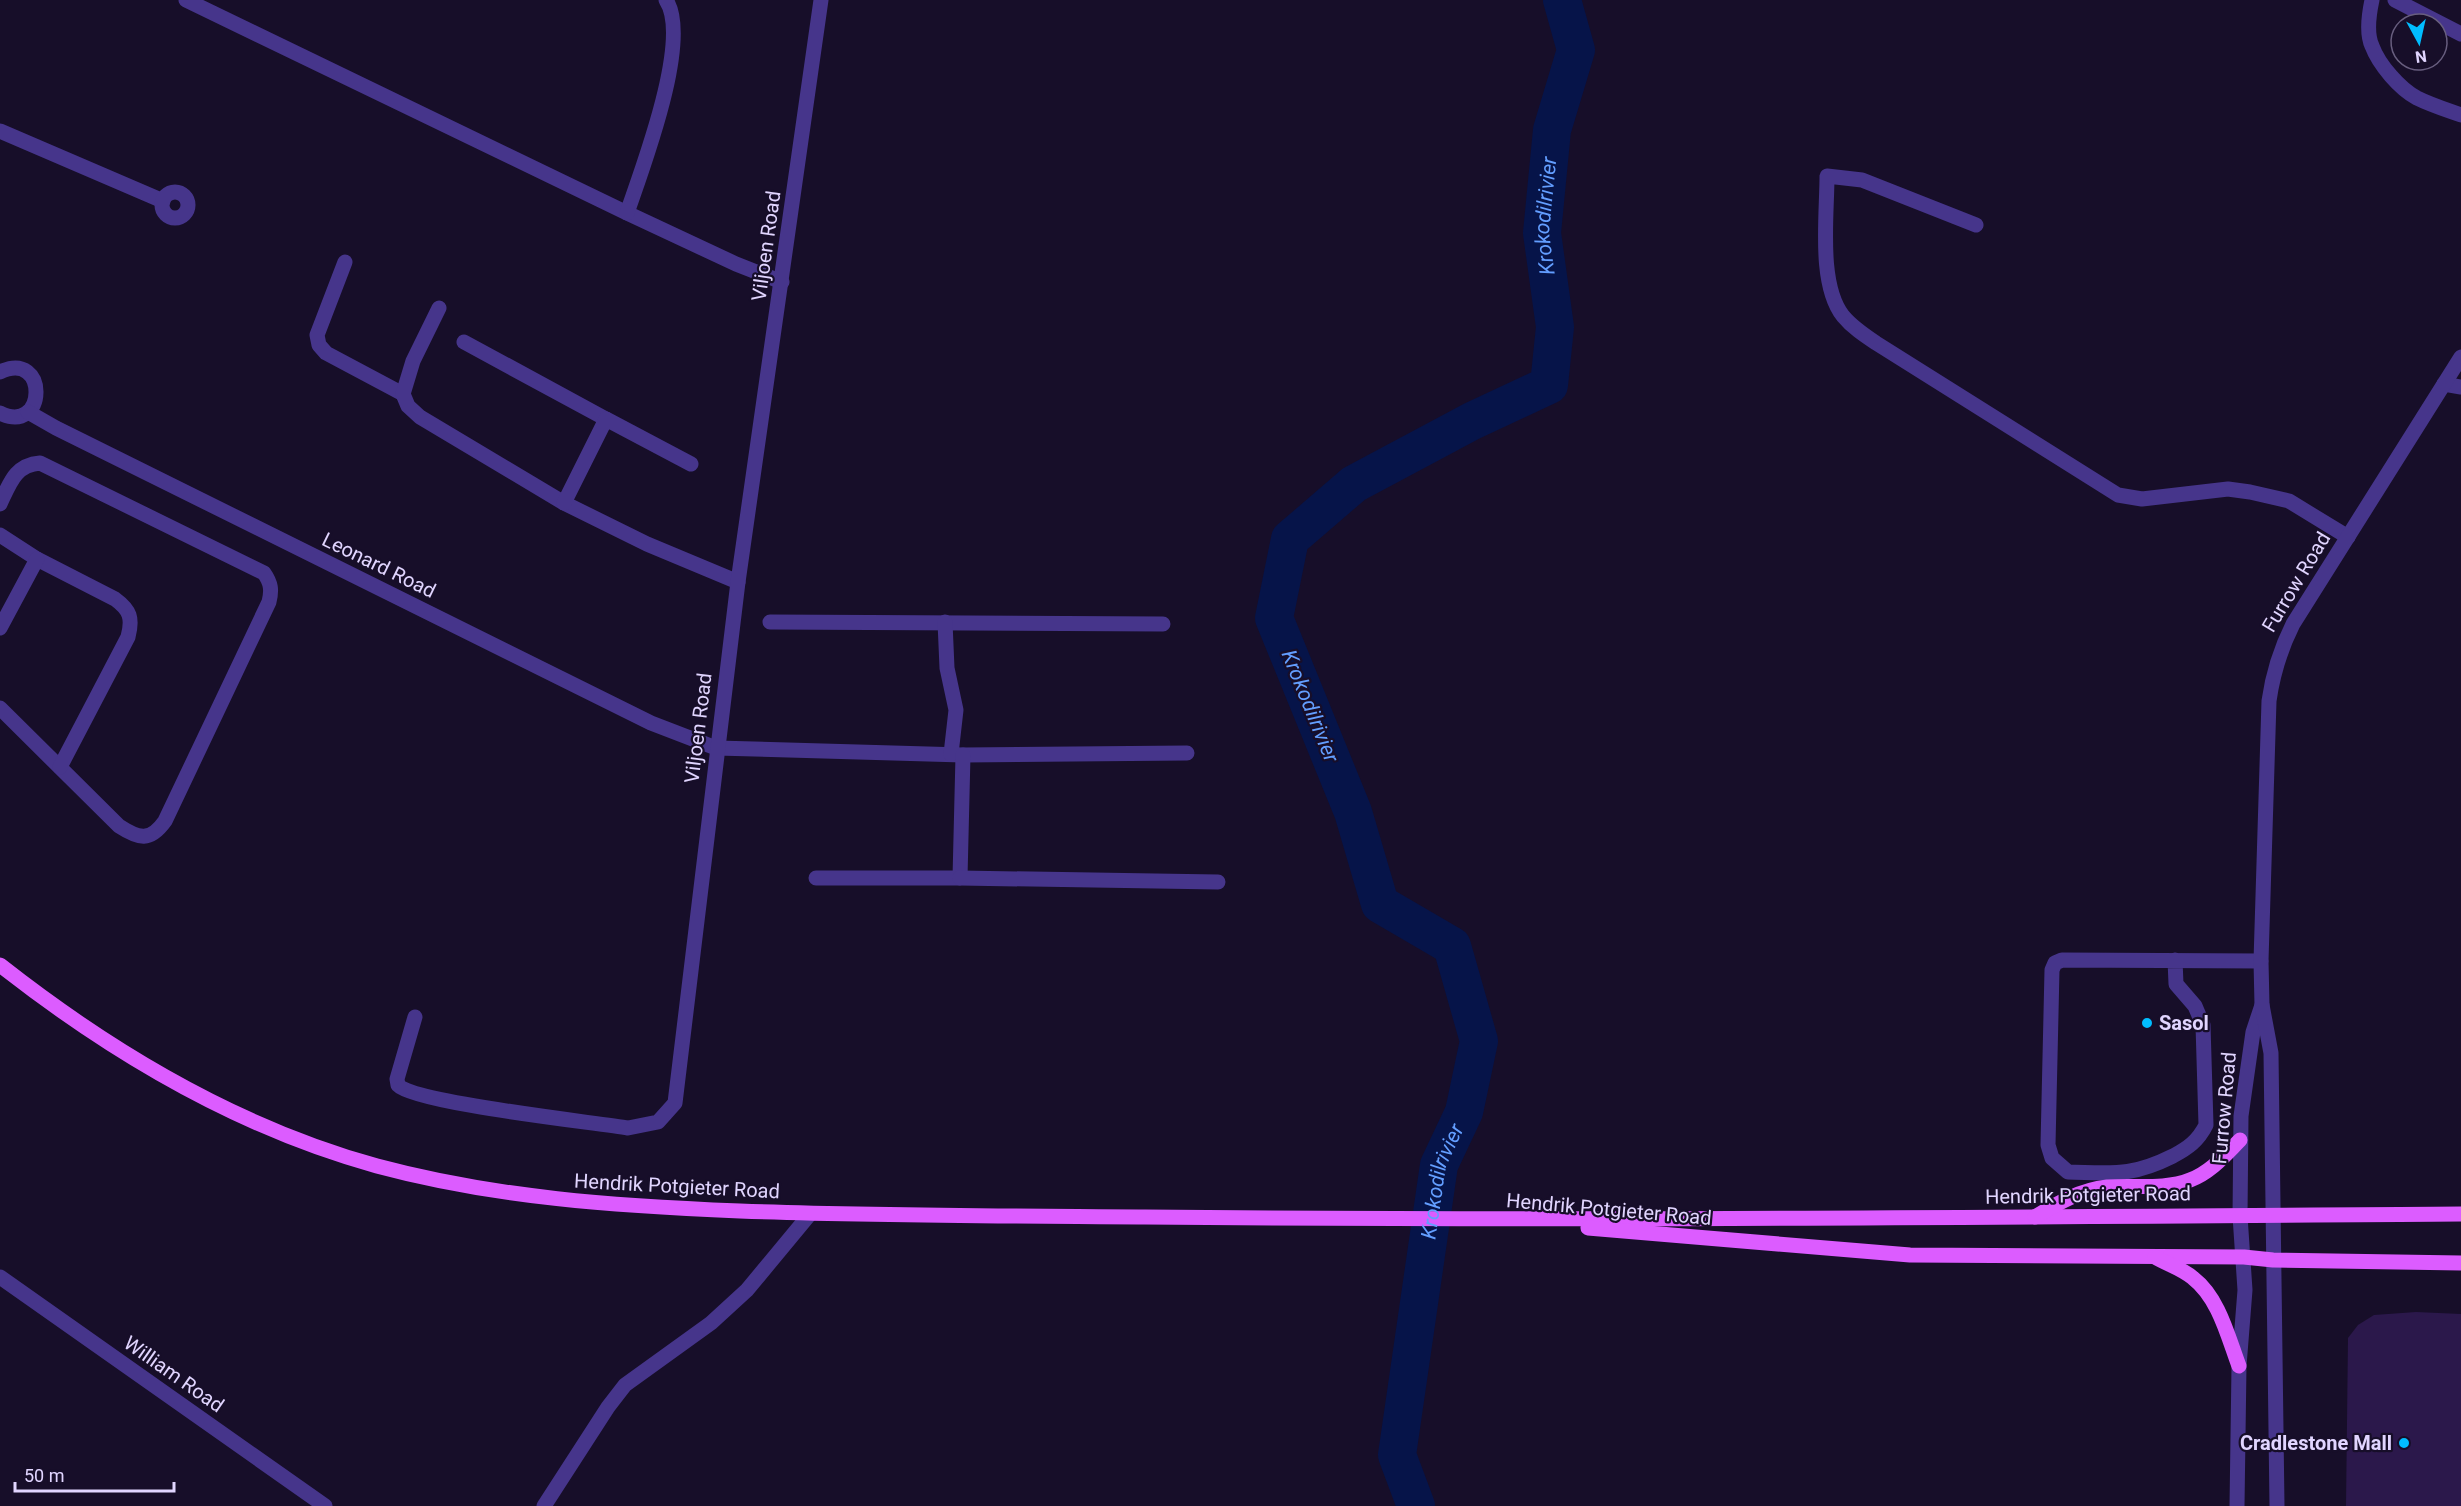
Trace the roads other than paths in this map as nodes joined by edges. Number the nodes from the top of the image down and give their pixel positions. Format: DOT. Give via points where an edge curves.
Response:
graph roads {
  1 [pos="186,0"];
  2 [pos="666,0"];
  3 [pos="821,0"];
  4 [pos="2372,0"];
  5 [pos="2395,0"];
  6 [pos="2461,33"];
  7 [pos="2461,115"];
  8 [pos="0,131"];
  9 [pos="163,201"];
  10 [pos="627,213"];
  11 [pos="1976,225"];
  12 [pos="345,262"];
  13 [pos="782,282"];
  14 [pos="439,308"];
  15 [pos="464,342"];
  16 [pos="2461,357"];
  17 [pos="0,372"];
  18 [pos="2444,384"];
  19 [pos="2461,387"];
  20 [pos="403,394"];
  21 [pos="28,412"];
  22 [pos="0,413"];
  23 [pos="606,420"];
  24 [pos="691,464"];
  25 [pos="564,503"];
  26 [pos="0,504"];
  27 [pos="0,535"];
  28 [pos="2348,537"];
  29 [pos="37,559"];
  30 [pos="738,582"];
  31 [pos="770,622"];
  32 [pos="945,622"];
  33 [pos="1162,624"];
  34 [pos="0,628"];
  35 [pos="0,708"];
  36 [pos="716,748"];
  37 [pos="1187,753"];
  38 [pos="957,755"];
  39 [pos="60,767"];
  40 [pos="816,878"];
  41 [pos="960,879"];
  42 [pos="1218,882"];
  43 [pos="2175,960"];
  44 [pos="2261,961"];
  45 [pos="0,965"];
  46 [pos="2262,1005"];
  47 [pos="415,1017"];
  48 [pos="2240,1140"];
  49 [pos="810,1214"];
  50 [pos="2461,1214"];
  51 [pos="2272,1215"];
  52 [pos="2240,1216"];
  53 [pos="2035,1217"];
  54 [pos="1495,1220"];
  55 [pos="2152,1256"];
  56 [pos="2244,1257"];
  57 [pos="2273,1260"];
  58 [pos="2461,1263"];
  59 [pos="0,1277"];
  60 [pos="2239,1366"];
  61 [pos="547,1505"];
  62 [pos="325,1506"];
  63 [pos="2237,1506"];
  64 [pos="2277,1506"];
  1 -- 10 [label="street"];
  2 -- 10 [label="street" via="672,28 666,88"];
  3 -- 13 [label="street, Viljoen Road"];
  4 -- 7 [label="street" via="2371,46 2394,78 2418,99"];
  5 -- 6 [label="street"];
  8 -- 9 [label="street"];
  10 -- 13 [label="street"];
  11 -- 28 [label="street" via="1862,180 1827,176 1828,270 1837,306 1857,330 1876,343 2118,495 2142,499 2228,489 2250,492 2289,501"];
  12 -- 20 [label="street" via="317,335 319,345 326,353"];
  13 -- 30 [label="street, Viljoen Road"];
  14 -- 20 [label="street" via="413,361"];
  15 -- 23 [label="street"];
  16 -- 18 [label="street, Furrow Road"];
  17 -- 21 [label="street" via="24,370 35,382 37,398"];
  18 -- 19 [label="street"];
  18 -- 28 [label="street, Furrow Road"];
  20 -- 25 [label="street" via="408,406 420,417"];
  21 -- 22 [label="street" via="13,417"];
  21 -- 36 [label="street, Leonard Road" via="651,723"];
  23 -- 24 [label="street"];
  23 -- 25 [label="street"];
  25 -- 30 [label="street" via="647,544"];
  26 -- 39 [label="street" via="18,470 27,464 40,464 264,573 270,582 269,602 156,833 132,834 119,826"];
  27 -- 29 [label="street"];
  28 -- 44 [label="street, Furrow Road" via="2293,624 2273,673"];
  29 -- 34 [label="street"];
  29 -- 39 [label="street" via="115,599 131,616 128,637"];
  30 -- 36 [label="street, Viljoen Road"];
  31 -- 32 [label="street"];
  32 -- 33 [label="street"];
  32 -- 38 [label="street" via="947,668 956,710"];
  35 -- 39 [label="street"];
  36 -- 38 [label="street, Leonard Road"];
  36 -- 47 [label="street, Viljoen Road" via="678,1093 667,1114 658,1122 628,1128 409,1093 402,1090 397,1079"];
  37 -- 38 [label="street, Leonard Road"];
  38 -- 41 [label="street"];
  40 -- 41 [label="street"];
  41 -- 42 [label="street"];
  43 -- 43 [label="street" via="2055,963 2048,1144 2052,1158 2068,1172 2146,1170 2191,1146 2202,1134 2206,1125 2203,1025 2195,1006 2176,984"];
  43 -- 44 [label="street"];
  44 -- 46 [label="street, Furrow Road"];
  45 -- 49 [label="main road, Hendrik Potgieter Road" via="87,1030 166,1077 312,1146 465,1187 562,1201"];
  46 -- 48 [label="street, Furrow Road" via="2250,1049"];
  46 -- 51 [label="street, Furrow Road" via="2271,1053"];
  48 -- 52 [label="street, Furrow Road"];
  48 -- 53 [label="main road" via="2221,1160 2190,1180 2084,1192"];
  49 -- 54 [label="main road, Hendrik Potgieter Road"];
  49 -- 61 [label="street" via="747,1290 711,1323 625,1385"];
  50 -- 51 [label="main road, Hendrik Potgieter Road"];
  51 -- 52 [label="main road, Hendrik Potgieter Road"];
  51 -- 57 [label="street, Furrow Road"];
  52 -- 53 [label="main road, Hendrik Potgieter Road"];
  52 -- 56 [label="street, Furrow Road"];
  53 -- 54 [label="main road, Hendrik Potgieter Road"];
  54 -- 55 [label="main road, Hendrik Potgieter Road" via="1910,1255"];
  55 -- 56 [label="main road, Hendrik Potgieter Road"];
  55 -- 60 [label="main road" via="2193,1277 2203,1289 2221,1317"];
  56 -- 57 [label="main road, Hendrik Potgieter Road"];
  56 -- 60 [label="street, Furrow Road"];
  57 -- 58 [label="main road, Hendrik Potgieter Road"];
  57 -- 64 [label="street, Furrow Road"];
  59 -- 62 [label="street, William Road"];
  60 -- 63 [label="street, Furrow Road"];
}
